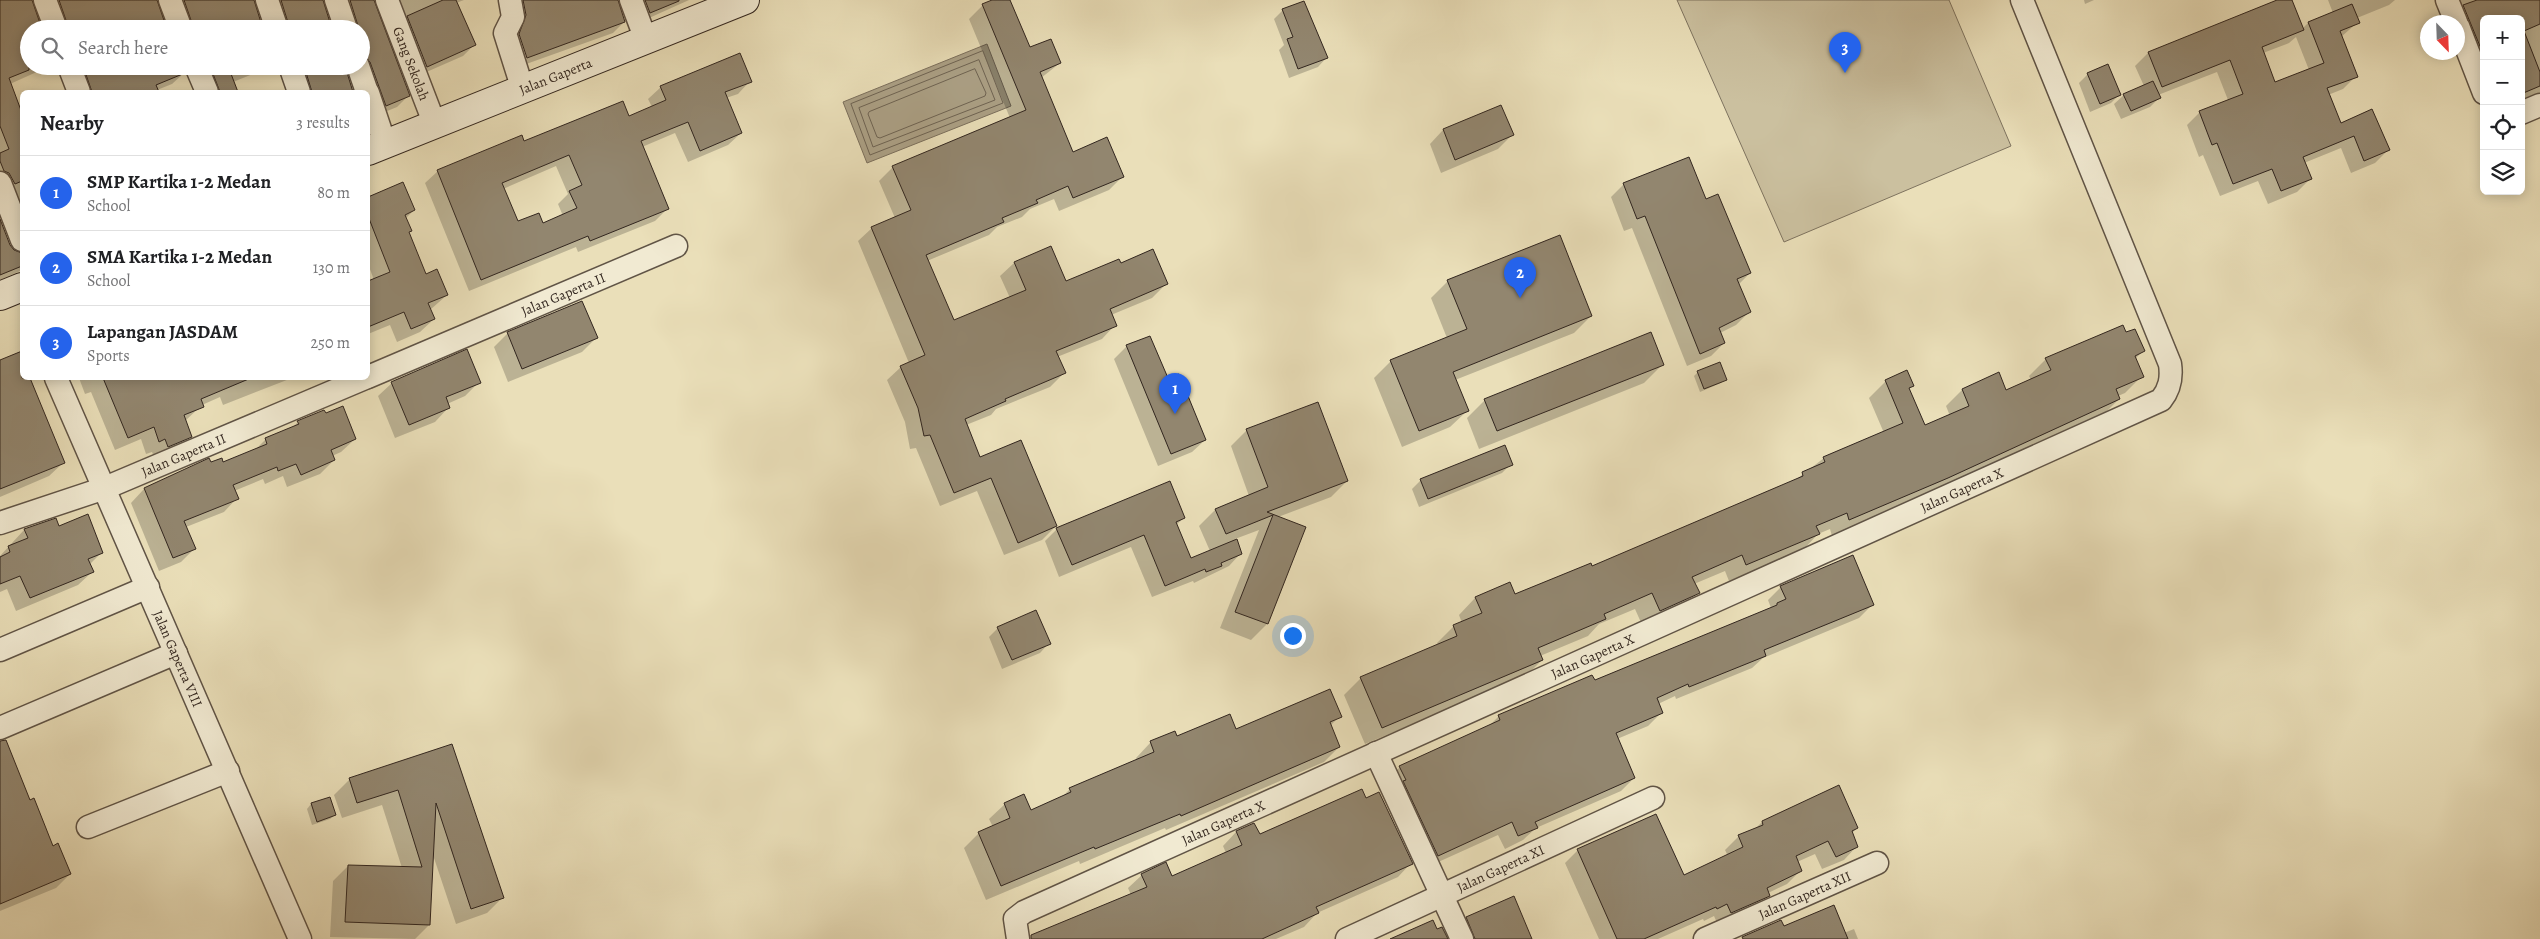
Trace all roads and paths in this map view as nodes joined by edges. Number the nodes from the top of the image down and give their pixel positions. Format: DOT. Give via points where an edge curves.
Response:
graph roads {
  1 [pos="45,0"];
  2 [pos="170,0"];
  3 [pos="266,0"];
  4 [pos="336,0"];
  5 [pos="387,0"];
  6 [pos="510,0"];
  7 [pos="631,0"];
  8 [pos="2022,0"];
  9 [pos="2447,0"];
  10 [pos="729,3"];
  11 [pos="2453,15"];
  12 [pos="53,20"];
  13 [pos="178,20"];
  14 [pos="274,20"];
  15 [pos="343,20"];
  16 [pos="646,40"];
  17 [pos="2465,44"];
  18 [pos="72,75"];
  19 [pos="200,75"];
  20 [pos="293,75"];
  21 [pos="361,75"];
  22 [pos="2480,83"];
  23 [pos="78,90"];
  24 [pos="206,90"];
  25 [pos="298,90"];
  26 [pos="366,90"];
  27 [pos="523,90"];
  28 [pos="2540,105"];
  29 [pos="370,111"];
  30 [pos="2525,111"];
  31 [pos="435,125"];
  32 [pos="376,148"];
  33 [pos="0,183"];
  34 [pos="20,235"];
  35 [pos="676,246"];
  36 [pos="370,375"];
  37 [pos="57,380"];
  38 [pos="359,380"];
  39 [pos="105,488"];
  40 [pos="0,523"];
  41 [pos="148,587"];
  42 [pos="0,650"];
  43 [pos="176,653"];
  44 [pos="0,728"];
  45 [pos="1376,753"];
  46 [pos="228,772"];
  47 [pos="1653,798"];
  48 [pos="88,827"];
  49 [pos="1877,863"];
  50 [pos="1442,896"];
  51 [pos="300,939"];
  52 [pos="1018,939"];
  53 [pos="1347,939"];
  54 [pos="1462,939"];
  55 [pos="1705,939"];
  1 -- 12 [label="street"];
  2 -- 13 [label="street"];
  3 -- 14 [label="street"];
  4 -- 15 [label="street"];
  5 -- 31 [label="street, Gang Sekolah"];
  6 -- 27 [label="street" via="513,17 505,33"];
  7 -- 16 [label="street"];
  8 -- 45 [label="street, Jalan Gaperta X" via="2170,364 2170,384 2161,400"];
  9 -- 11 [label="street"];
  10 -- 16 [label="street, Jalan Gaperta"];
  16 -- 27 [label="street, Jalan Gaperta"];
  17 -- 22 [label="street"];
  18 -- 23 [label="street"];
  19 -- 24 [label="street"];
  20 -- 25 [label="street"];
  21 -- 26 [label="street"];
  27 -- 31 [label="street, Jalan Gaperta"];
  28 -- 30 [label="street"];
  29 -- 32 [label="street"];
  31 -- 32 [label="street, Jalan Gaperta"];
  33 -- 34 [label="street"];
  35 -- 36 [label="street, Jalan Gaperta II"];
  37 -- 39 [label="street, Jalan Gaperta VIII"];
  38 -- 39 [label="street, Jalan Gaperta II"];
  39 -- 40 [label="street, Jalan Gaperta II"];
  39 -- 41 [label="street, Jalan Gaperta VIII"];
  41 -- 42 [label="street"];
  41 -- 43 [label="street, Jalan Gaperta VIII"];
  43 -- 44 [label="street"];
  43 -- 46 [label="street, Jalan Gaperta VIII"];
  45 -- 50 [label="street"];
  45 -- 52 [label="street, Jalan Gaperta X" via="1024,912 1015,919"];
  46 -- 48 [label="street"];
  46 -- 51 [label="street, Jalan Gaperta VIII"];
  47 -- 50 [label="street, Jalan Gaperta XI"];
  49 -- 55 [label="street, Jalan Gaperta XII"];
  50 -- 53 [label="street, Jalan Gaperta XI"];
  50 -- 54 [label="street"];
}
